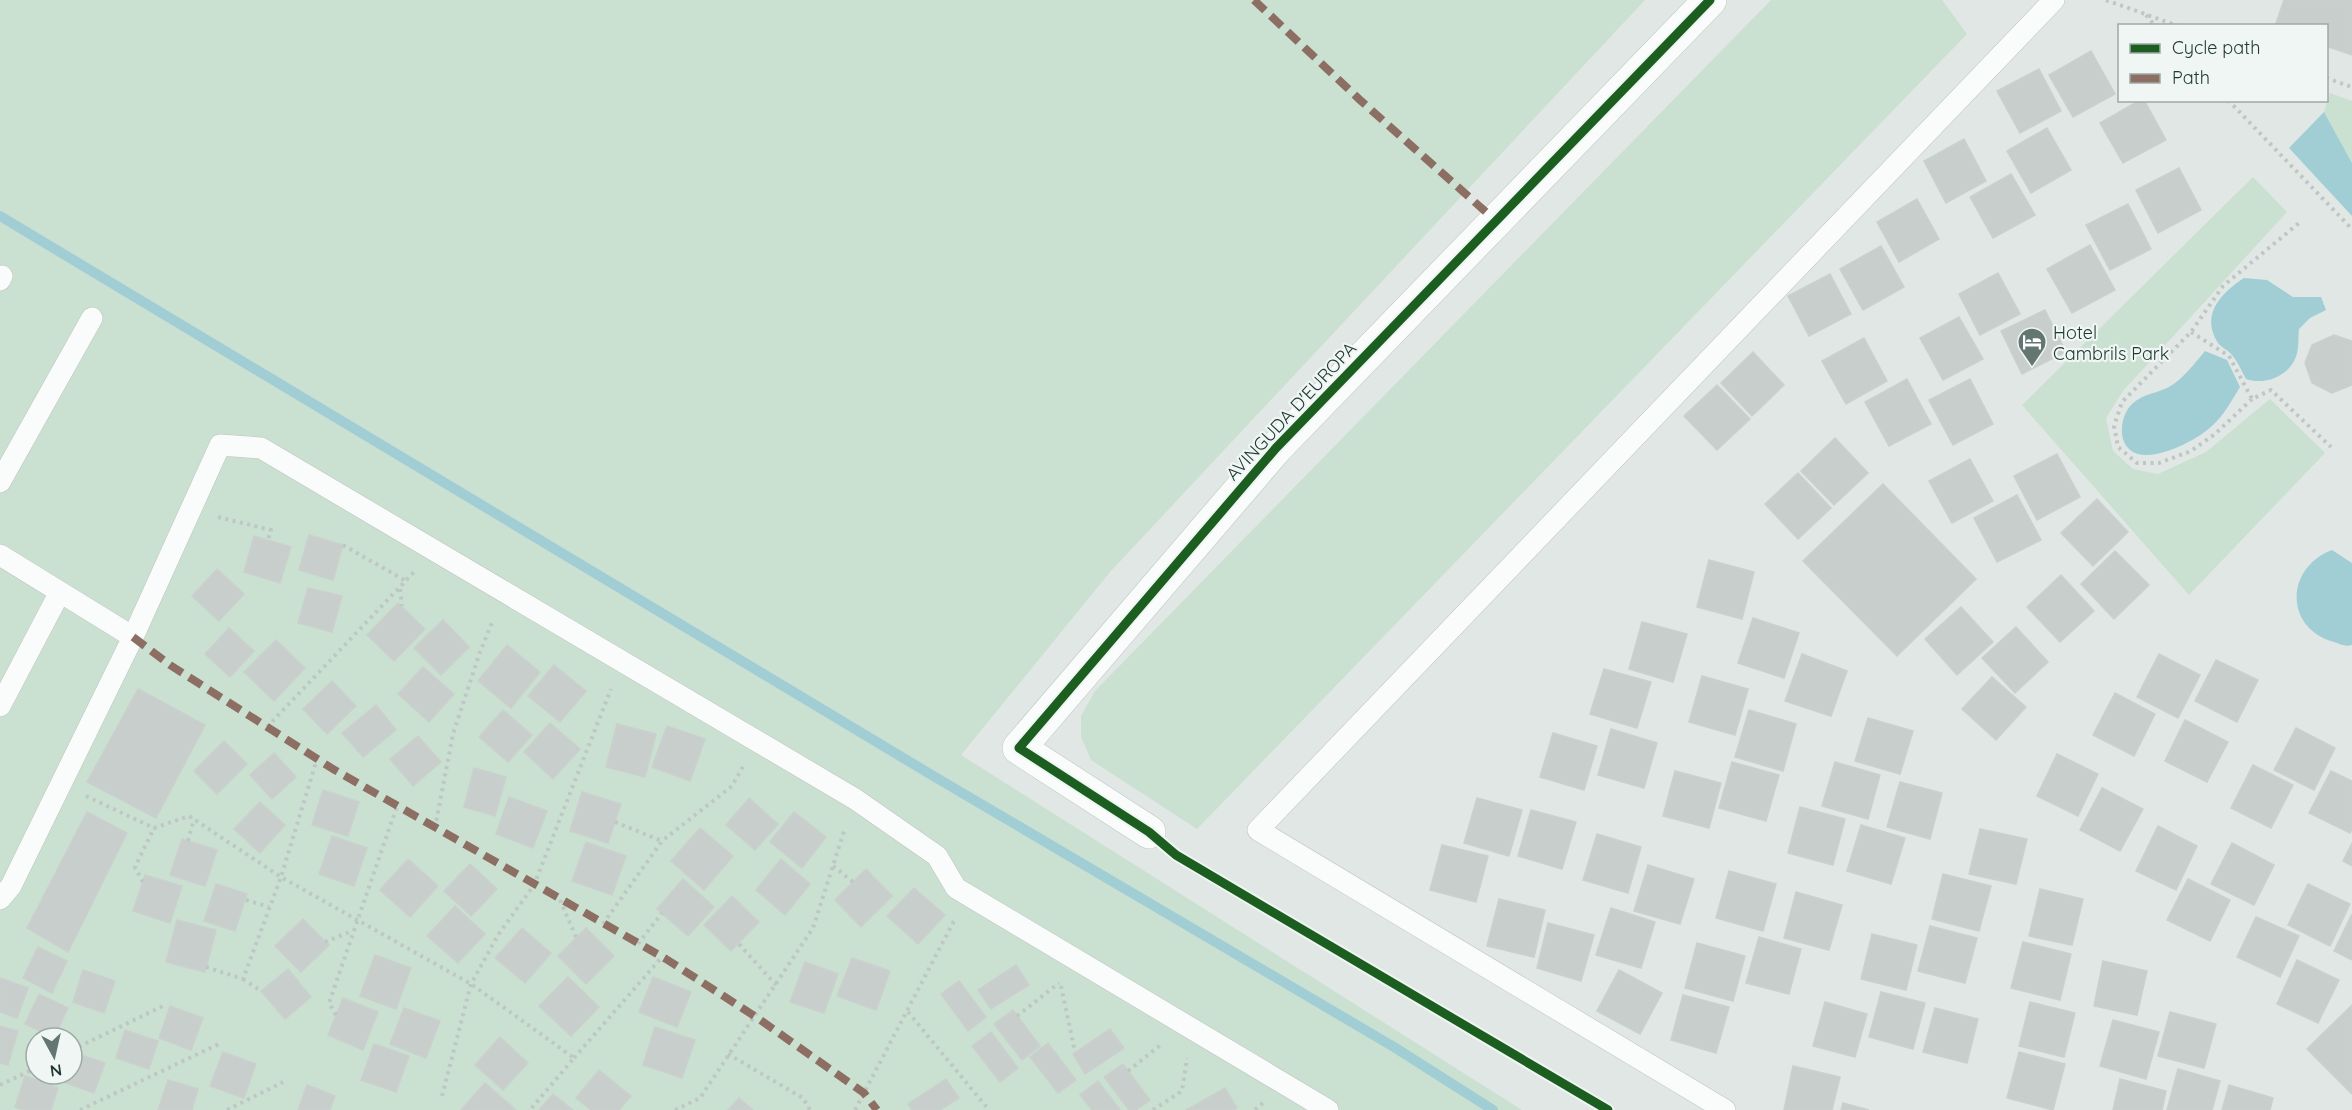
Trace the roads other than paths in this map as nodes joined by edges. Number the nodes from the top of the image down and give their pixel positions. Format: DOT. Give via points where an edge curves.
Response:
graph roads {
  1 [pos="1710,0"];
  2 [pos="2054,0"];
  3 [pos="92,318"];
  4 [pos="0,482"];
  5 [pos="0,555"];
  6 [pos="60,592"];
  7 [pos="133,637"];
  8 [pos="0,706"];
  9 [pos="1149,832"];
  10 [pos="3,899"];
  11 [pos="1328,1110"];
  12 [pos="1725,1110"];
  1 -- 9 [label="street, AVINGUDA D'EUROPA" via="1276,448 1019,748"];
  2 -- 12 [label="lane" via="1258,830"];
  3 -- 4 [label="lane"];
  5 -- 6 [label="lane"];
  6 -- 7 [label="lane"];
  6 -- 8 [label="lane"];
  7 -- 10 [label="lane"];
  7 -- 11 [label="lane" via="220,445 261,448 855,799 937,856 956,888"];
}
